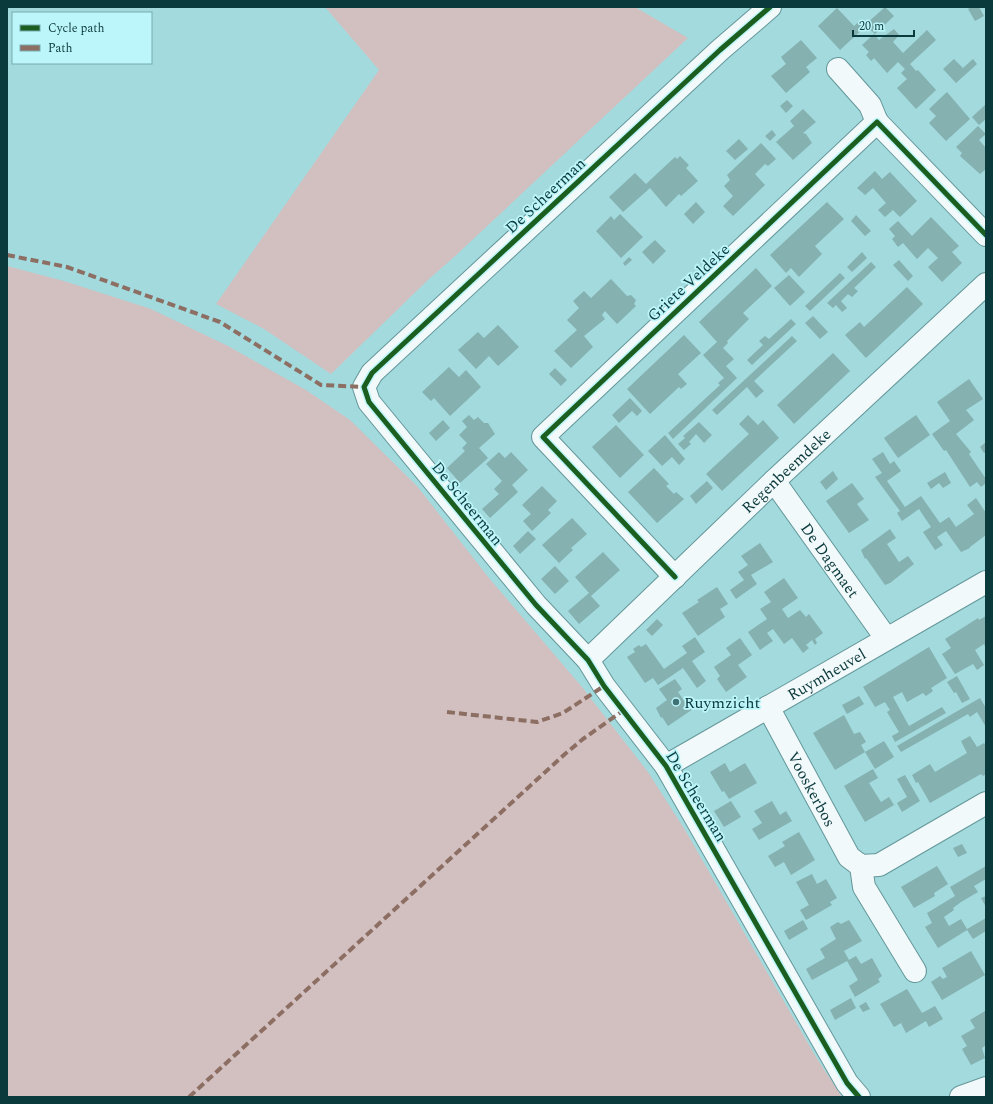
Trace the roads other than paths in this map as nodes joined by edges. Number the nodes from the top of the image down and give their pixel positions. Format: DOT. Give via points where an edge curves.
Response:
graph roads {
  1 [pos="770,7"];
  2 [pos="838,69"];
  3 [pos="877,122"];
  4 [pos="986,235"];
  5 [pos="986,284"];
  6 [pos="774,481"];
  7 [pos="675,577"];
  8 [pos="986,582"];
  9 [pos="886,638"];
  10 [pos="588,660"];
  11 [pos="768,707"];
  12 [pos="666,766"];
  13 [pos="986,802"];
  14 [pos="862,866"];
  15 [pos="914,971"];
  16 [pos="986,1088"];
  17 [pos="859,1097"];
  18 [pos="961,1097"];
  1 -- 10 [label="street, De Scheerman" via="720,50 372,373 364,387 369,402 470,527 536,605"];
  2 -- 3 [label="street" via="870,105"];
  3 -- 4 [label="street"];
  3 -- 7 [label="street, Griete Veldeke" via="543,437"];
  5 -- 6 [label="street, Regenbeemdeke"];
  6 -- 7 [label="street, Regenbeemdeke"];
  6 -- 9 [label="street, De Dagmaet"];
  7 -- 10 [label="street, Regenbeemdeke"];
  8 -- 9 [label="street, Ruymheuvel"];
  9 -- 11 [label="street, Ruymheuvel"];
  10 -- 12 [label="street, De Scheerman" via="604,686"];
  11 -- 12 [label="street, Ruymheuvel"];
  11 -- 14 [label="street, Vooskerbos" via="848,857"];
  12 -- 17 [label="street, De Scheerman" via="847,1083"];
  13 -- 14 [label="street" via="879,865"];
  14 -- 15 [label="street" via="864,887"];
  16 -- 18 [label="street"];
}
